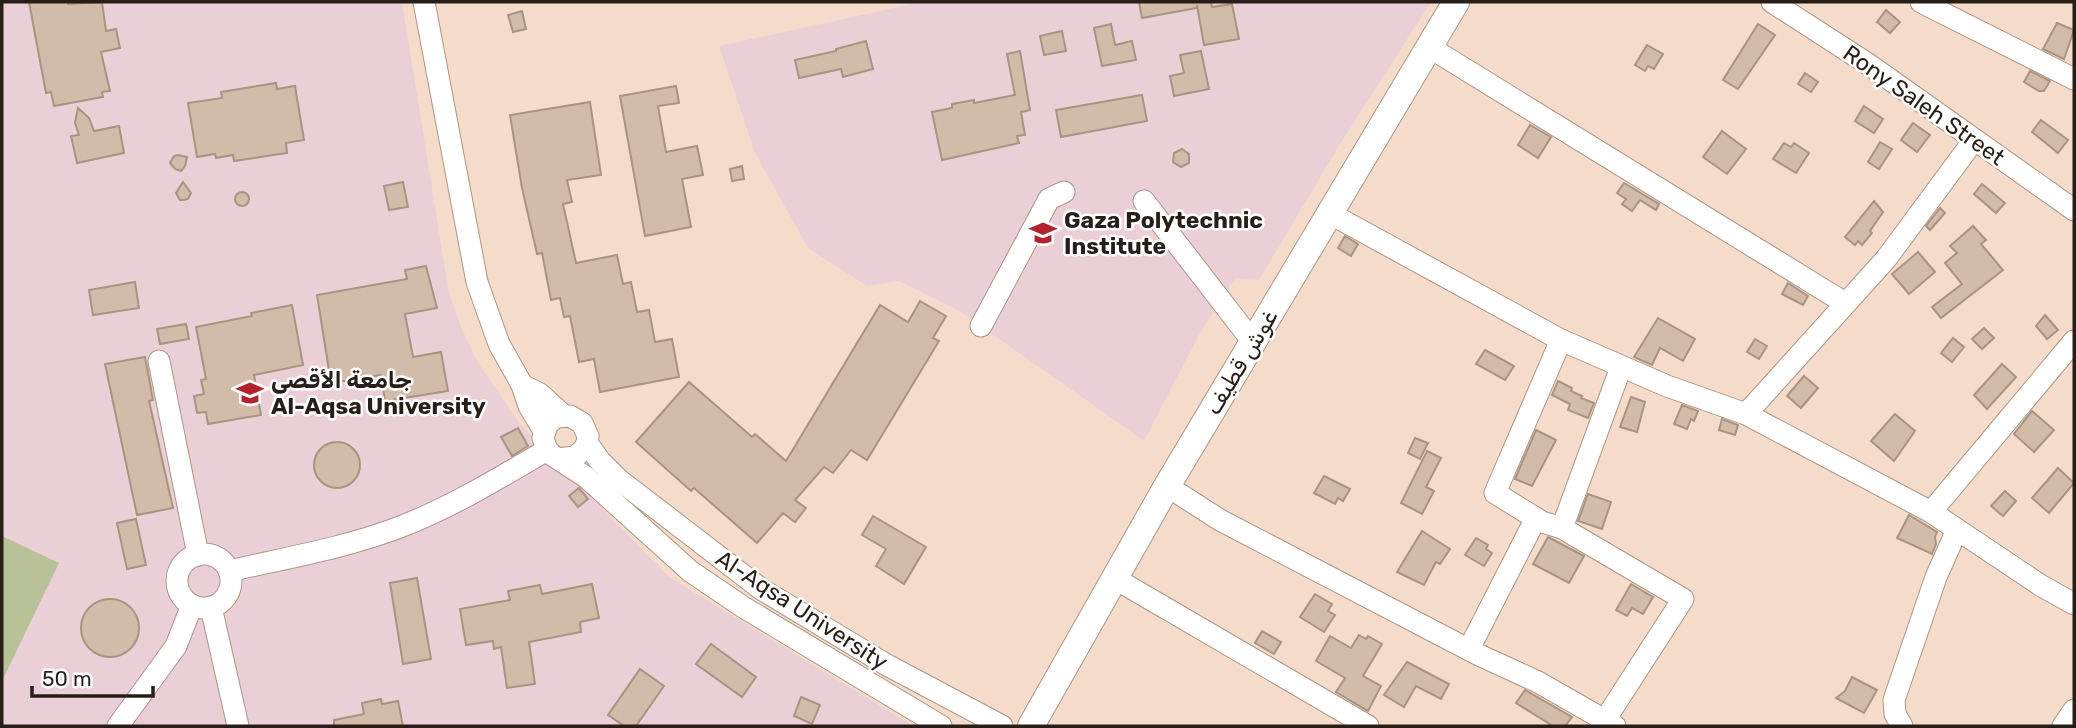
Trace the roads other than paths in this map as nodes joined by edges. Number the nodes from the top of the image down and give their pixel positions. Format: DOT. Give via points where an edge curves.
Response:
graph roads {
  1 [pos="424,2"];
  2 [pos="1456,2"];
  3 [pos="1773,2"];
  4 [pos="1922,2"];
  5 [pos="1429,47"];
  6 [pos="2074,79"];
  7 [pos="1974,139"];
  8 [pos="1064,192"];
  9 [pos="1144,201"];
  10 [pos="2074,209"];
  11 [pos="1329,213"];
  12 [pos="1845,303"];
  13 [pos="981,326"];
  14 [pos="1561,340"];
  15 [pos="2074,341"];
  16 [pos="1253,342"];
  17 [pos="159,361"];
  18 [pos="1621,367"];
  19 [pos="522,385"];
  20 [pos="1746,414"];
  21 [pos="563,415"];
  22 [pos="587,443"];
  23 [pos="550,447"];
  24 [pos="1167,486"];
  25 [pos="1931,512"];
  26 [pos="1535,518"];
  27 [pos="1562,528"];
  28 [pos="1957,530"];
  29 [pos="198,555"];
  30 [pos="229,571"];
  31 [pos="1114,578"];
  32 [pos="2074,604"];
  33 [pos="202,606"];
  34 [pos="1469,649"];
  35 [pos="2074,710"];
  36 [pos="1608,724"];
  37 [pos="118,726"];
  38 [pos="238,726"];
  39 [pos="941,726"];
  40 [pos="1002,726"];
  41 [pos="1031,726"];
  42 [pos="1368,726"];
  43 [pos="1902,726"];
  44 [pos="2063,726"];
  1 -- 19 [label="street" via="477,282 499,344"];
  2 -- 5 [label="main road, غوش قطيف"];
  3 -- 7 [label="street, Rony Saleh Street"];
  4 -- 6 [label="street"];
  5 -- 11 [label="main road, غوش قطيف"];
  5 -- 12 [label="street"];
  7 -- 10 [label="street, Rony Saleh Street"];
  7 -- 12 [label="street" via="1909,230"];
  8 -- 13 [label="street" via="1049,200"];
  9 -- 16 [label="street"];
  11 -- 14 [label="street"];
  11 -- 16 [label="main road, غوش قطيف"];
  12 -- 20 [label="street"];
  14 -- 18 [label="street"];
  14 -- 26 [label="street" via="1494,493"];
  15 -- 25 [label="street"];
  16 -- 24 [label="main road, غوش قطيف"];
  17 -- 29 [label="street"];
  18 -- 20 [label="street"];
  18 -- 27 [label="street"];
  19 -- 21 [label="street"];
  19 -- 23 [label="street"];
  20 -- 25 [label="street"];
  21 -- 22 [label="street" via="582,423"];
  21 -- 23 [label="street" via="551,421"];
  22 -- 23 [label="street" via="575,457"];
  22 -- 40 [label="street, Al-Aqsa University" via="618,479 761,589 887,665"];
  23 -- 30 [label="street" via="401,526 347,544"];
  23 -- 39 [label="street, Al-Aqsa University" via="715,589"];
  24 -- 31 [label="main road, غوش قطيف"];
  24 -- 34 [label="street" via="1220,520"];
  25 -- 28 [label="street"];
  26 -- 27 [label="street"];
  26 -- 34 [label="street"];
  27 -- 36 [label="street" via="1683,598"];
  28 -- 32 [label="street"];
  28 -- 43 [label="street" via="1894,700"];
  29 -- 30 [label="street" via="214,556"];
  29 -- 33 [label="street" via="184,563 177,578 181,594"];
  30 -- 33 [label="street" via="226,597"];
  31 -- 41 [label="main road, غوش قطيف"];
  31 -- 42 [label="street"];
  33 -- 37 [label="street"];
  33 -- 38 [label="street"];
  34 -- 36 [label="street" via="1538,682"];
  35 -- 44 [label="street"];
}
